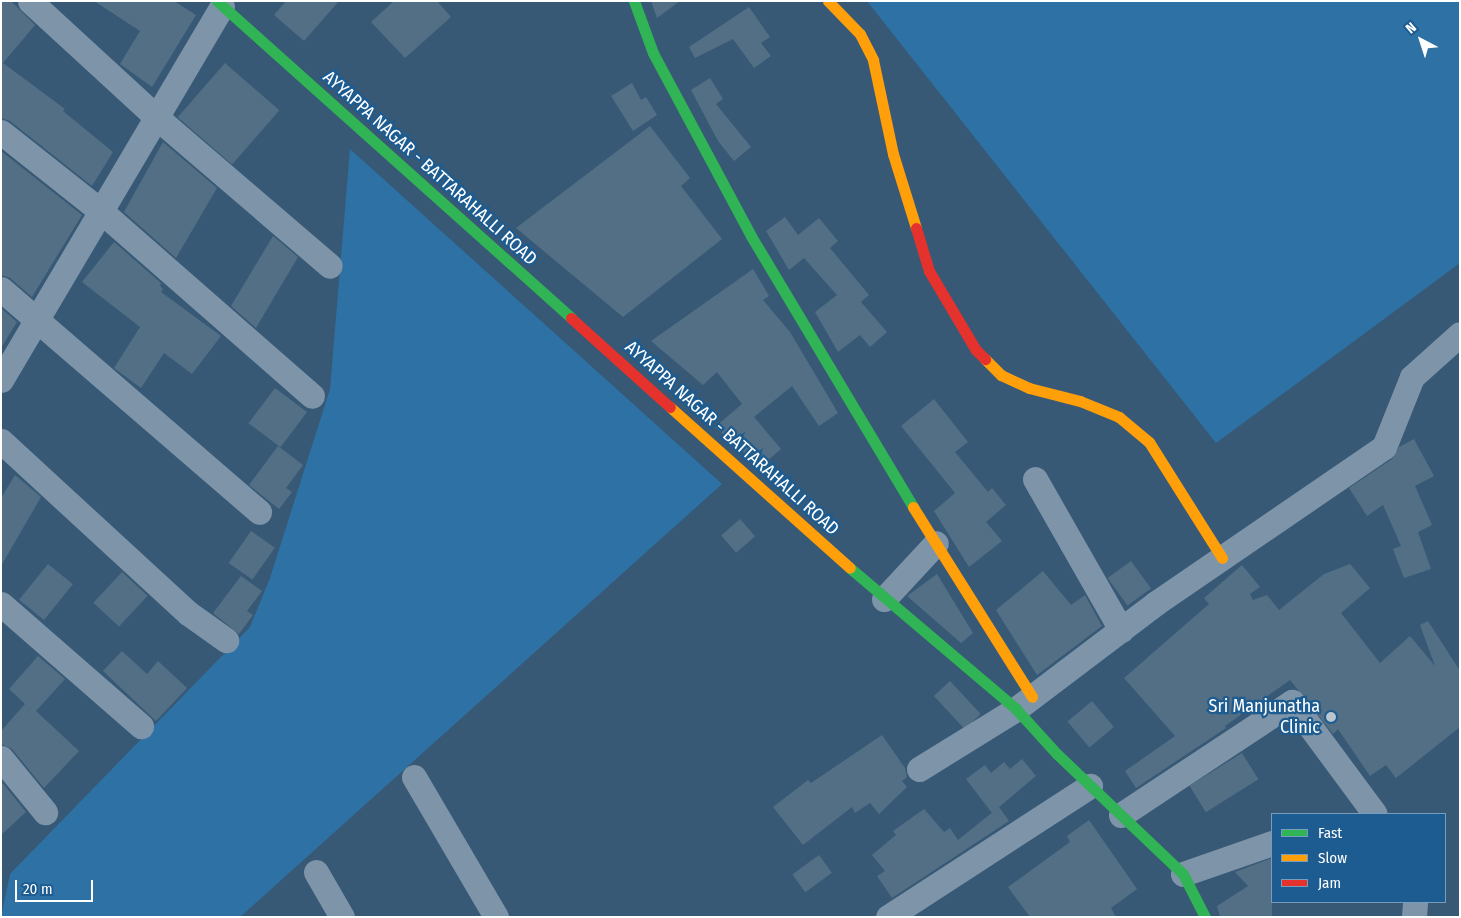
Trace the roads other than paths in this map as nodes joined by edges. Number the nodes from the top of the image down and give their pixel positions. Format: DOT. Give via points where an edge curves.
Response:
graph roads {
  1 [pos="30,1"];
  2 [pos="634,1"];
  3 [pos="828,1"];
  4 [pos="219,4"];
  5 [pos="155,116"];
  6 [pos="1,132"];
  7 [pos="102,212"];
  8 [pos="330,266"];
  9 [pos="1,289"];
  10 [pos="40,319"];
  11 [pos="1460,334"];
  12 [pos="1,380"];
  13 [pos="312,396"];
  14 [pos="1,441"];
  15 [pos="1034,478"];
  16 [pos="259,512"];
  17 [pos="936,543"];
  18 [pos="1222,558"];
  19 [pos="884,599"];
  20 [pos="1,604"];
  21 [pos="1121,630"];
  22 [pos="226,640"];
  23 [pos="1024,703"];
  24 [pos="141,726"];
  25 [pos="1,758"];
  26 [pos="919,768"];
  27 [pos="414,777"];
  28 [pos="1090,786"];
  29 [pos="45,812"];
  30 [pos="1374,813"];
  31 [pos="1121,816"];
  32 [pos="1271,843"];
  33 [pos="316,872"];
  34 [pos="1183,874"];
  35 [pos="1415,903"];
  36 [pos="342,917"];
  37 [pos="496,917"];
  38 [pos="888,917"];
  39 [pos="1205,917"];
  40 [pos="1414,917"];
  1 -- 5 [label="street"];
  2 -- 17 [label="street" via="654,53 751,236"];
  3 -- 18 [label="street" via="860,34 873,60 893,154 928,271 976,350 1001,375 1119,417 1149,442"];
  4 -- 5 [label="street"];
  4 -- 19 [label="street, AYYAPPA NAGAR - BATTARAHALLI ROAD"];
  5 -- 7 [label="street"];
  5 -- 8 [label="street"];
  6 -- 7 [label="street"];
  7 -- 10 [label="street"];
  7 -- 13 [label="street"];
  9 -- 10 [label="street"];
  10 -- 12 [label="street"];
  10 -- 16 [label="street"];
  11 -- 18 [label="street" via="1412,377 1384,448"];
  14 -- 22 [label="street" via="188,613"];
  15 -- 21 [label="street"];
  17 -- 19 [label="street"];
  17 -- 23 [label="street"];
  18 -- 21 [label="street"];
  19 -- 23 [label="street, AYYAPPA NAGAR - BATTARAHALLI ROAD"];
  20 -- 24 [label="street"];
  21 -- 23 [label="street"];
  23 -- 26 [label="street"];
  23 -- 28 [label="street, AYYAPPA NAGAR - BATTARAHALLI ROAD"];
  25 -- 29 [label="street"];
  27 -- 37 [label="street"];
  28 -- 31 [label="street, AYYAPPA NAGAR - BATTARAHALLI ROAD"];
  28 -- 38 [label="street"];
  30 -- 31 [label="street" via="1292,702"];
  31 -- 34 [label="street, AYYAPPA NAGAR - BATTARAHALLI ROAD"];
  32 -- 34 [label="street"];
  33 -- 36 [label="street"];
  34 -- 39 [label="street, AYYAPPA NAGAR - BATTARAHALLI ROAD"];
  35 -- 40 [label="street"];
}
